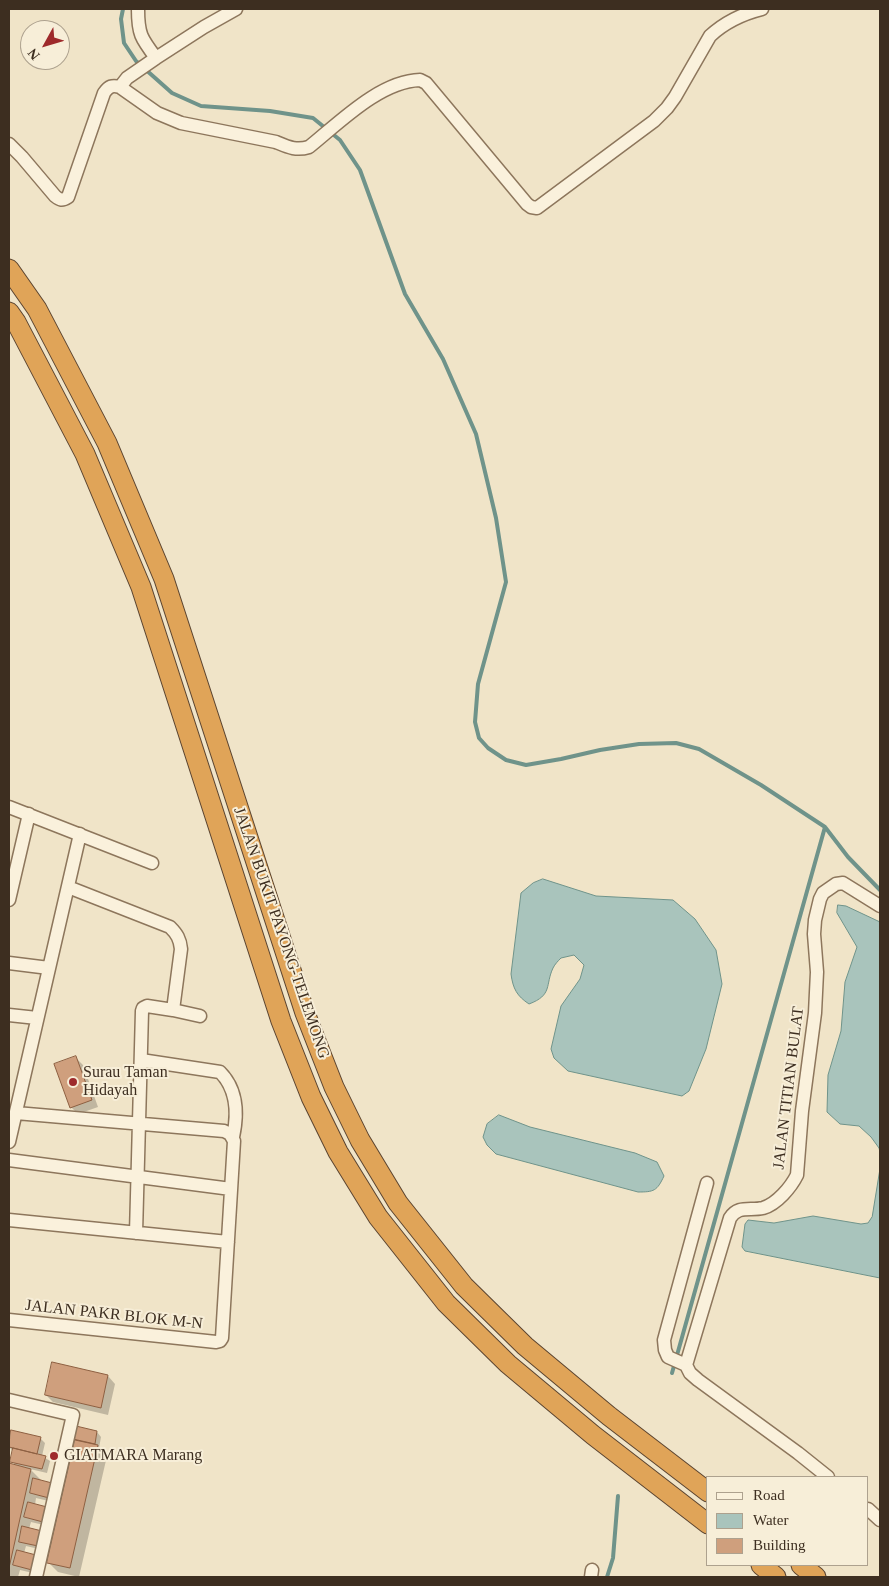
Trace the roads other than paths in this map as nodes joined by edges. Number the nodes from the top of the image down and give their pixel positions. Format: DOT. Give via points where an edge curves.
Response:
graph roads {
  1 [pos="138,9"];
  2 [pos="236,9"];
  3 [pos="762,9"];
  4 [pos="154,59"];
  5 [pos="124,83"];
  6 [pos="9,144"];
  7 [pos="9,269"];
  8 [pos="9,312"];
  9 [pos="9,806"];
  10 [pos="29,814"];
  11 [pos="80,834"];
  12 [pos="152,863"];
  13 [pos="68,887"];
  14 [pos="9,900"];
  15 [pos="880,906"];
  16 [pos="9,963"];
  17 [pos="49,968"];
  18 [pos="173,1010"];
  19 [pos="9,1015"];
  20 [pos="200,1016"];
  21 [pos="37,1018"];
  22 [pos="141,1060"];
  23 [pos="16,1113"];
  24 [pos="139,1123"];
  25 [pos="228,1134"];
  26 [pos="10,1135"];
  27 [pos="9,1160"];
  28 [pos="138,1177"];
  29 [pos="707,1183"];
  30 [pos="231,1189"];
  31 [pos="9,1220"];
  32 [pos="136,1233"];
  33 [pos="228,1242"];
  34 [pos="9,1320"];
  35 [pos="686,1365"];
  36 [pos="9,1400"];
  37 [pos="827,1476"];
  38 [pos="706,1490"];
  39 [pos="869,1511"];
  40 [pos="880,1520"];
  41 [pos="706,1522"];
  42 [pos="762,1566"];
  43 [pos="802,1566"];
  44 [pos="36,1577"];
  45 [pos="776,1577"];
  46 [pos="816,1577"];
  1 -- 4 [label="street" via="142,41"];
  2 -- 4 [label="street"];
  3 -- 5 [label="street" via="729,20 718,28 667,108 654,121 537,208 530,207 423,81 388,88 309,147 300,150 181,123 157,113"];
  4 -- 5 [label="street"];
  5 -- 6 [label="street" via="108,87 104,93 68,197 60,200 55,196"];
  7 -- 38 [label="highway, JALAN BUKIT PAYONG-TELEMONG" via="37,309 107,443 164,579 305,1013 334,1087 360,1140 398,1203 464,1286 525,1346"];
  8 -- 41 [label="highway, JALAN BUKIT PAYONG-TELEMONG" via="85,454 141,587 281,1021 338,1152 378,1217 446,1303 508,1364"];
  9 -- 10 [label="street"];
  10 -- 11 [label="street"];
  10 -- 14 [label="street"];
  11 -- 12 [label="street"];
  11 -- 13 [label="street"];
  13 -- 17 [label="street"];
  13 -- 18 [label="street" via="176,932 181,949"];
  15 -- 35 [label="street, JALAN TITIAN BULAT" via="843,883 827,889 820,899 814,934 817,972 815,1014 797,1175 769,1205 742,1208 730,1218"];
  16 -- 17 [label="street"];
  17 -- 21 [label="street"];
  18 -- 20 [label="street"];
  18 -- 22 [label="street" via="148,1006 142,1009"];
  19 -- 21 [label="street"];
  21 -- 23 [label="street"];
  22 -- 24 [label="street"];
  22 -- 25 [label="street" via="220,1072 231,1087 234,1100 236,1118"];
  23 -- 24 [label="street"];
  23 -- 26 [label="street"];
  24 -- 25 [label="street"];
  24 -- 28 [label="street"];
  25 -- 30 [label="street" via="234,1141"];
  27 -- 28 [label="street"];
  28 -- 30 [label="street"];
  28 -- 32 [label="street"];
  29 -- 35 [label="street" via="664,1340 668,1357"];
  30 -- 33 [label="street"];
  31 -- 32 [label="street"];
  32 -- 33 [label="street"];
  33 -- 34 [label="street, JALAN PAKR BLOK M-N" via="220,1341"];
  35 -- 37 [label="street" via="707,1388"];
  36 -- 44 [label="street" via="73,1415"];
  39 -- 40 [label="street"];
  42 -- 45 [label="highway"];
  43 -- 46 [label="highway"];
}
